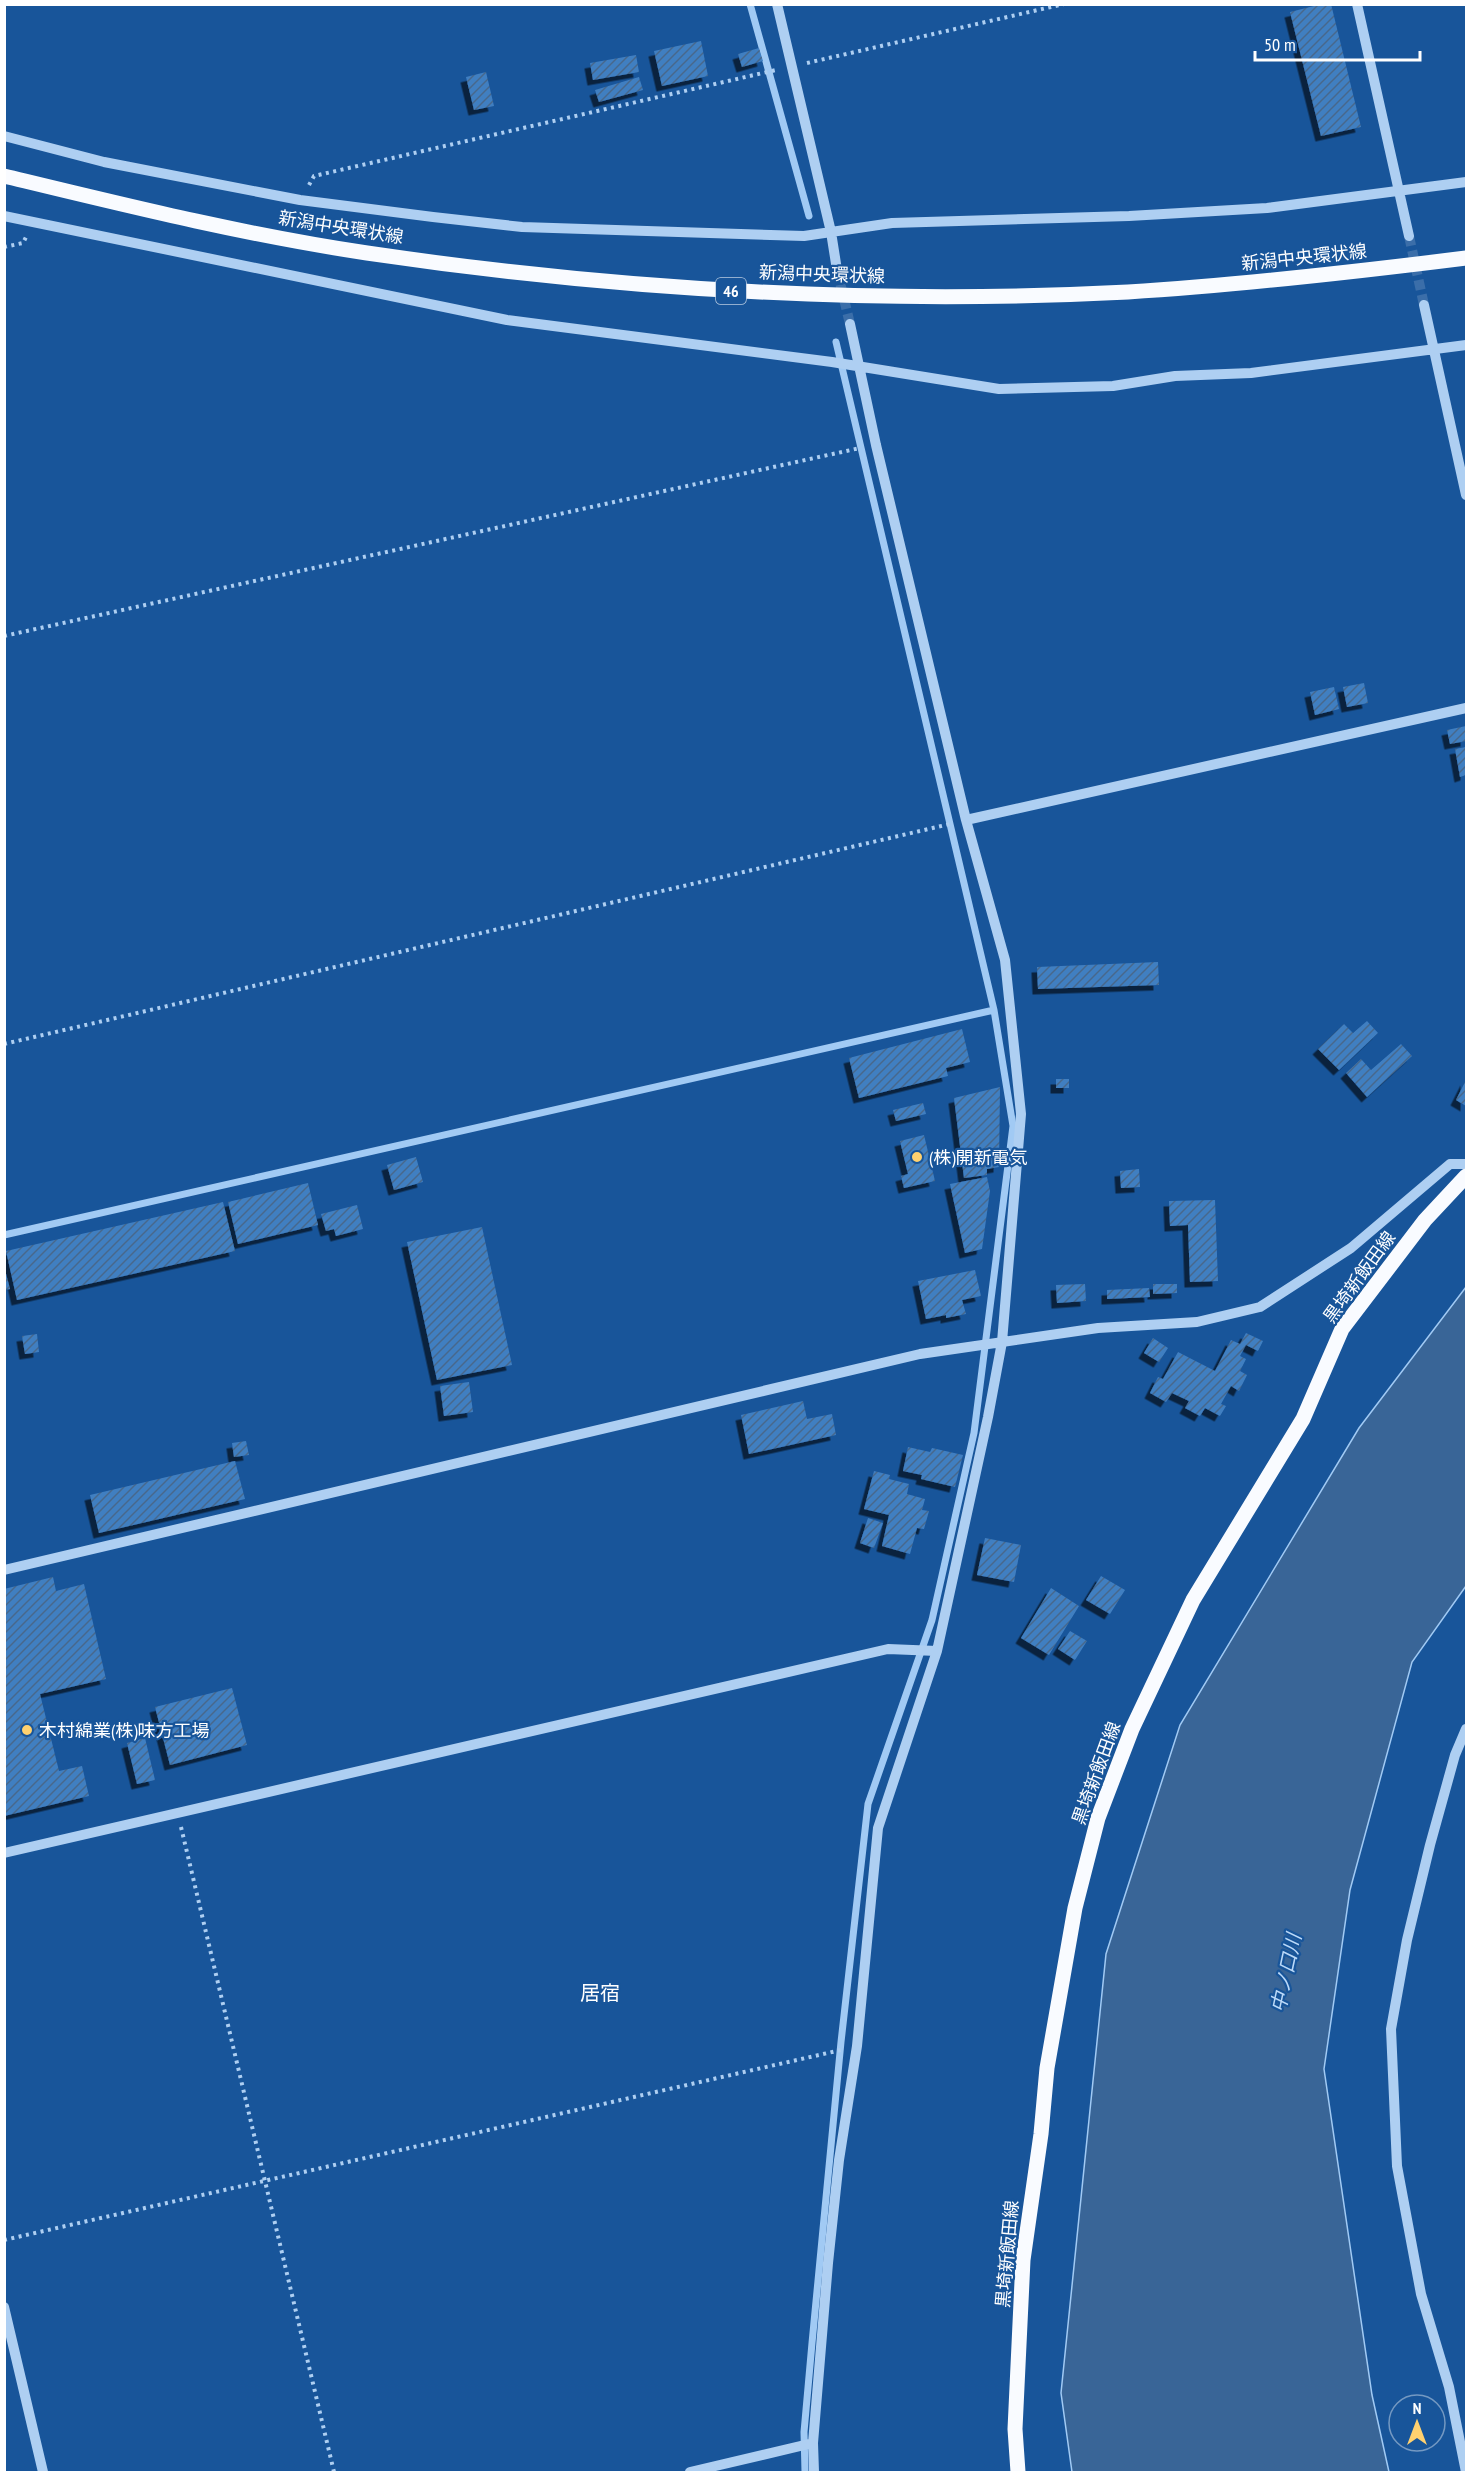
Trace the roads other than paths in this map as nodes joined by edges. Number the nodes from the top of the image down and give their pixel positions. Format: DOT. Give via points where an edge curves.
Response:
graph roads {
  1 [pos="777,4"];
  2 [pos="1357,4"];
  3 [pos="4,136"];
  4 [pos="4,176"];
  5 [pos="1467,182"];
  6 [pos="1399,192"];
  7 [pos="4,216"];
  8 [pos="831,232"];
  9 [pos="1409,236"];
  10 [pos="1467,258"];
  11 [pos="837,270"];
  12 [pos="1424,305"];
  13 [pos="850,324"];
  14 [pos="1467,345"];
  15 [pos="1434,348"];
  16 [pos="861,367"];
  17 [pos="1467,495"];
  18 [pos="1467,708"];
  19 [pos="966,820"];
  20 [pos="1467,1164"];
  21 [pos="1467,1176"];
  22 [pos="1002,1342"];
  23 [pos="4,1570"];
  24 [pos="937,1651"];
  25 [pos="1467,1729"];
  26 [pos="4,1853"];
  27 [pos="4,2307"];
  28 [pos="813,2443"];
  29 [pos="43,2472"];
  30 [pos="690,2472"];
  31 [pos="814,2472"];
  32 [pos="1018,2472"];
  33 [pos="1466,2472"];
  1 -- 8 [label="street"];
  2 -- 6 [label="street"];
  3 -- 8 [label="street" via="104,162 300,200 522,227 804,236"];
  4 -- 10 [label="main road, 新潟中央環状線 / 46" via="251,232 365,252 586,279 718,290 877,296 1125,292 1231,285"];
  5 -- 6 [label="street"];
  6 -- 8 [label="street" via="1267,208 892,223"];
  6 -- 9 [label="street"];
  7 -- 16 [label="street" via="507,320"];
  8 -- 11 [label="street"];
  12 -- 15 [label="street"];
  13 -- 16 [label="street"];
  14 -- 15 [label="street"];
  15 -- 16 [label="street" via="1251,373 1176,376 1113,386 999,388"];
  15 -- 17 [label="street"];
  16 -- 19 [label="street"];
  18 -- 19 [label="street"];
  19 -- 22 [label="street" via="1005,960 1021,1114"];
  20 -- 22 [label="street" via="1450,1164 1351,1248 1260,1307 1197,1322 1098,1328"];
  21 -- 32 [label="main road, 黒埼新飯田線" via="1425,1220 1342,1329 1303,1419 1193,1600 1132,1729 1098,1818 1074,1908 1047,2068 1023,2260 1016,2429"];
  22 -- 23 [label="street" via="920,1354"];
  22 -- 24 [label="street"];
  24 -- 26 [label="street" via="888,1648"];
  24 -- 28 [label="street" via="878,1828 856,2046 828,2263"];
  25 -- 33 [label="street" via="1455,1755 1430,1845 1391,2029 1397,2166 1421,2294 1449,2387"];
  27 -- 29 [label="street"];
  28 -- 30 [label="street"];
  28 -- 31 [label="street"];
}
